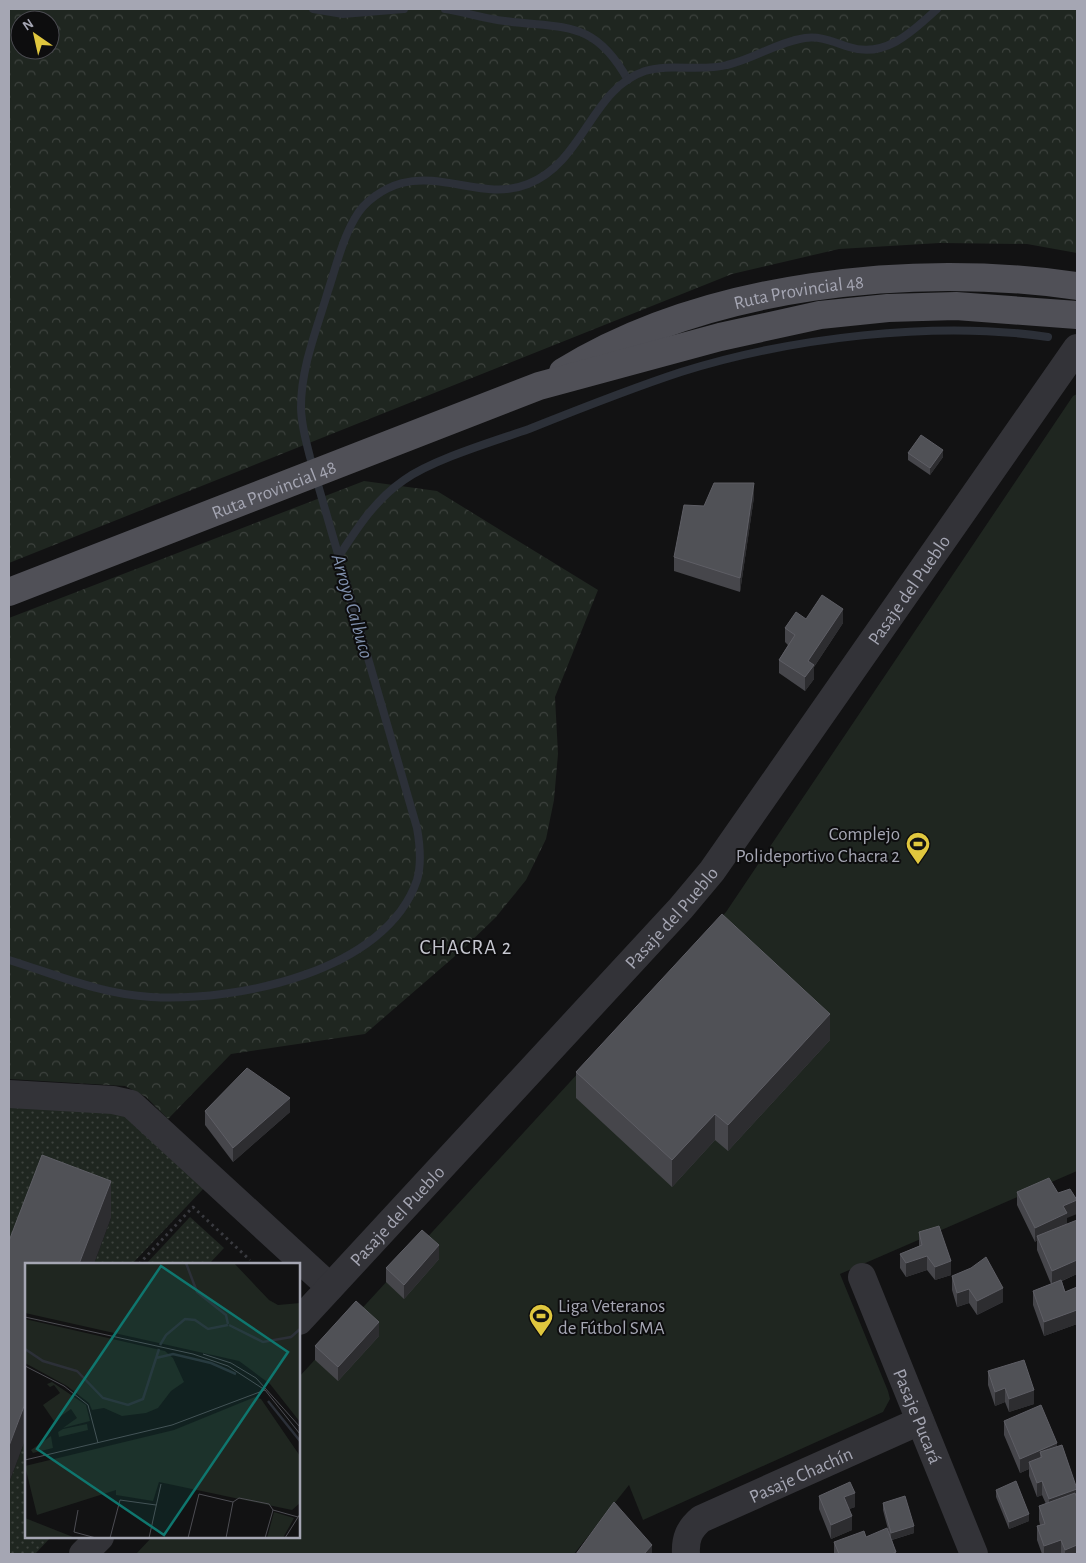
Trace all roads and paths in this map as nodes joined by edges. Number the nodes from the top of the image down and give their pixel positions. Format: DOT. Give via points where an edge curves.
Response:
graph roads {
  1 [pos="1077,286"];
  2 [pos="1077,314"];
  3 [pos="1077,348"];
  4 [pos="539,386"];
  5 [pos="9,592"];
  6 [pos="9,1094"];
  7 [pos="250,1260"];
  8 [pos="140,1263"];
  9 [pos="862,1277"];
  10 [pos="330,1287"];
  11 [pos="300,1320"];
  12 [pos="920,1421"];
  13 [pos="99,1538"];
  14 [pos="686,1545"];
  15 [pos="83,1554"];
  16 [pos="974,1554"];
  1 -- 4 [label="main road, Ruta Provincial 48" via="1000,278 930,277 795,291 695,314 636,334 593,354"];
  2 -- 4 [label="main road, Ruta Provincial 48" via="956,306 853,310 728,334"];
  3 -- 10 [label="street, Pasaje del Pueblo" via="716,864 681,908"];
  4 -- 5 [label="main road, Ruta Provincial 48"];
  6 -- 10 [label="street" via="113,1100 131,1104"];
  7 -- 8 [label="path" via="193,1207"];
  9 -- 12 [label="street, Pasaje Pucará"];
  10 -- 11 [label="street, Pasaje del Pueblo"];
  12 -- 14 [label="street, Pasaje Chachín" via="710,1514 692,1526"];
  12 -- 16 [label="street, Pasaje Pucará"];
  13 -- 15 [label="street"];
}
